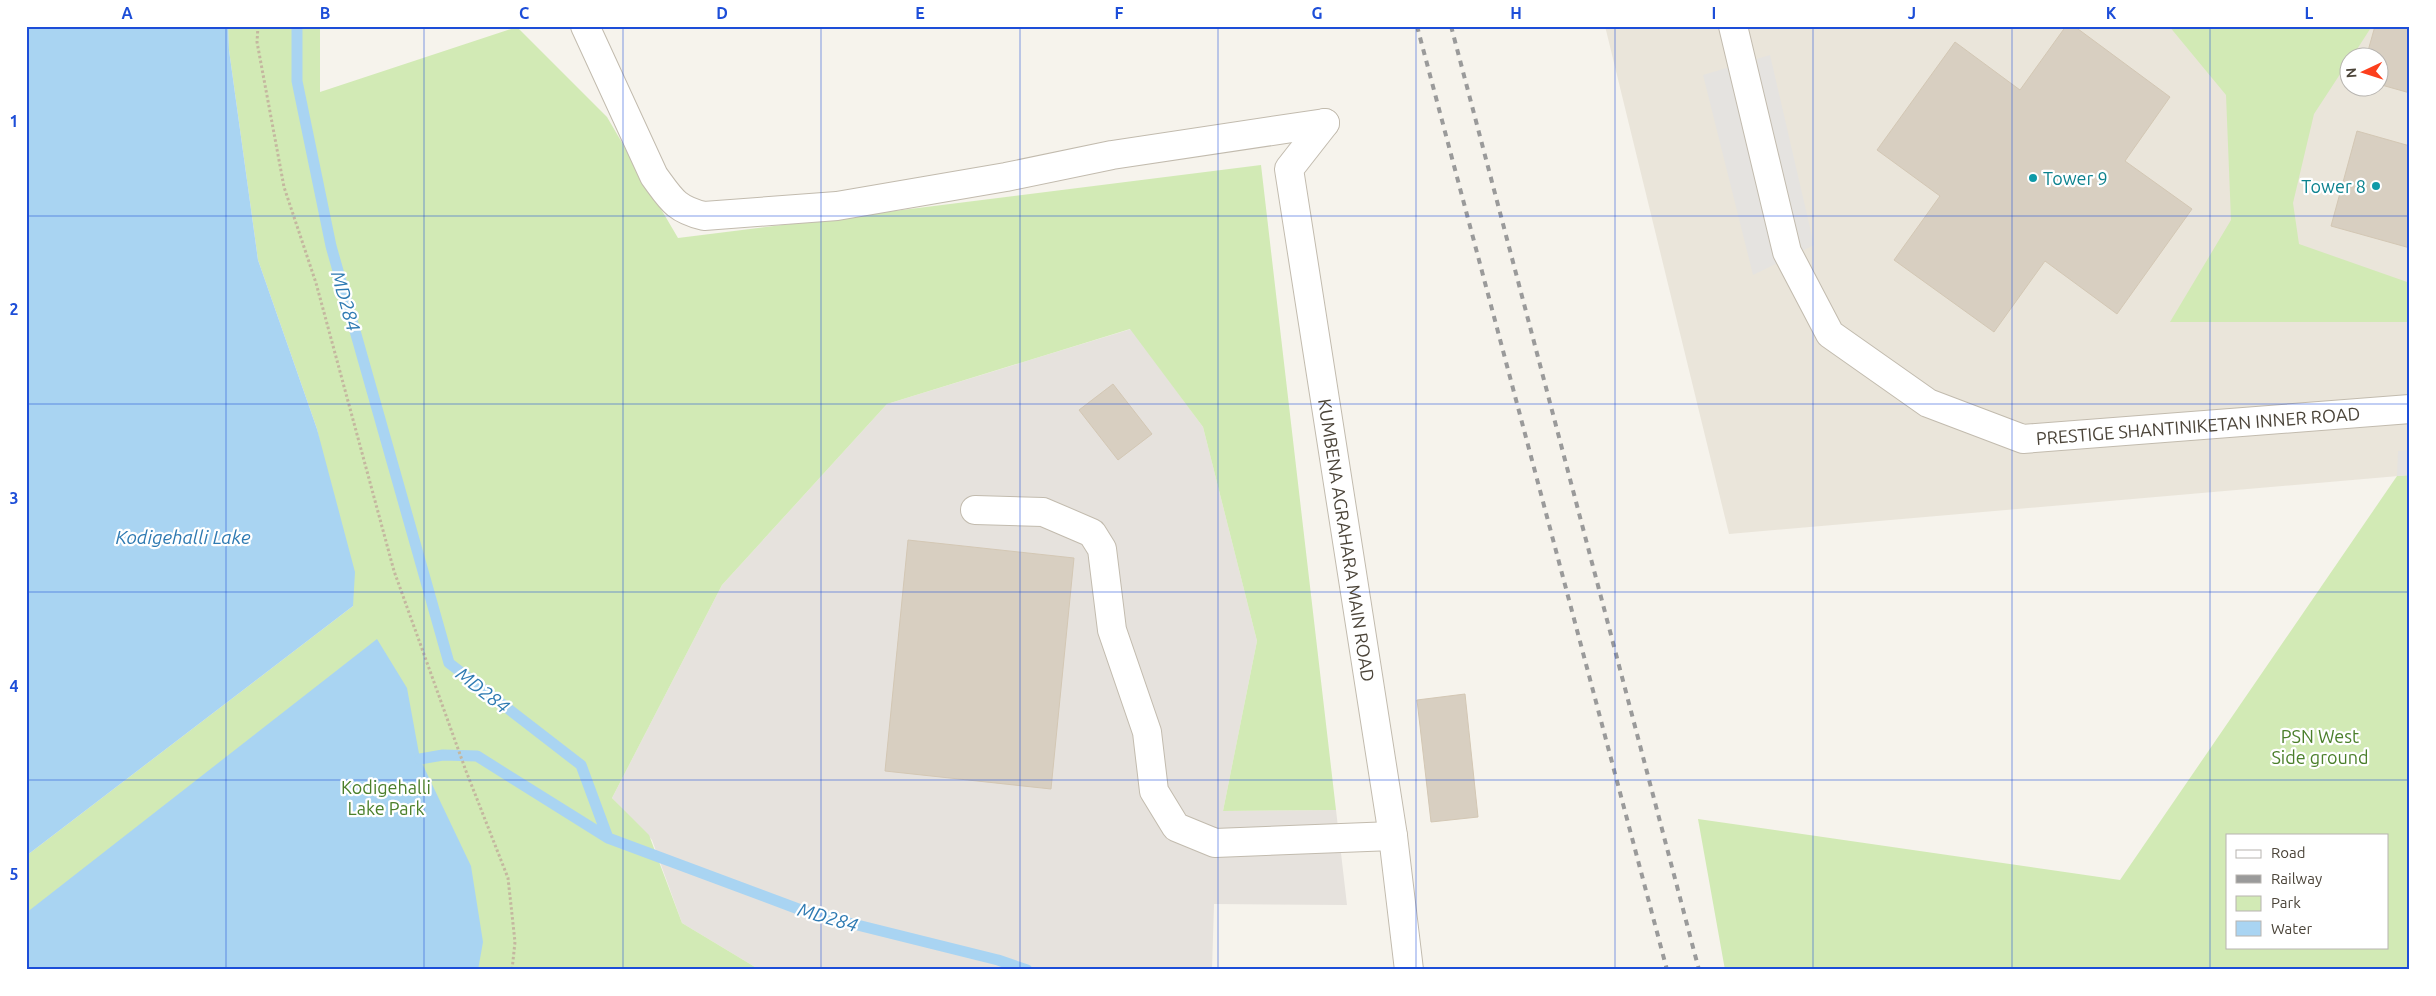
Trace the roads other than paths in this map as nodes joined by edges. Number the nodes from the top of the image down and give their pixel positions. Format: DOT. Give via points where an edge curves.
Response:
graph roads {
  1 [pos="585,26"];
  2 [pos="1733,26"];
  3 [pos="2410,409"];
  4 [pos="975,510"];
  5 [pos="1393,836"];
  6 [pos="1409,970"];
  1 -- 5 [label="street, KUMBENA AGRAHARA MAIN ROAD" via="654,176 684,211 704,216 836,206 1006,178 1112,155 1325,123 1289,169"];
  2 -- 3 [label="street, PRESTIGE SHANTINIKETAN INNER ROAD" via="1787,252 1830,334 1928,403 2023,439"];
  4 -- 5 [label="street" via="1043,512 1092,533 1102,549 1112,630 1147,732 1154,792 1176,827 1215,843"];
  5 -- 6 [label="street, KUMBENA AGRAHARA MAIN ROAD"];
}
